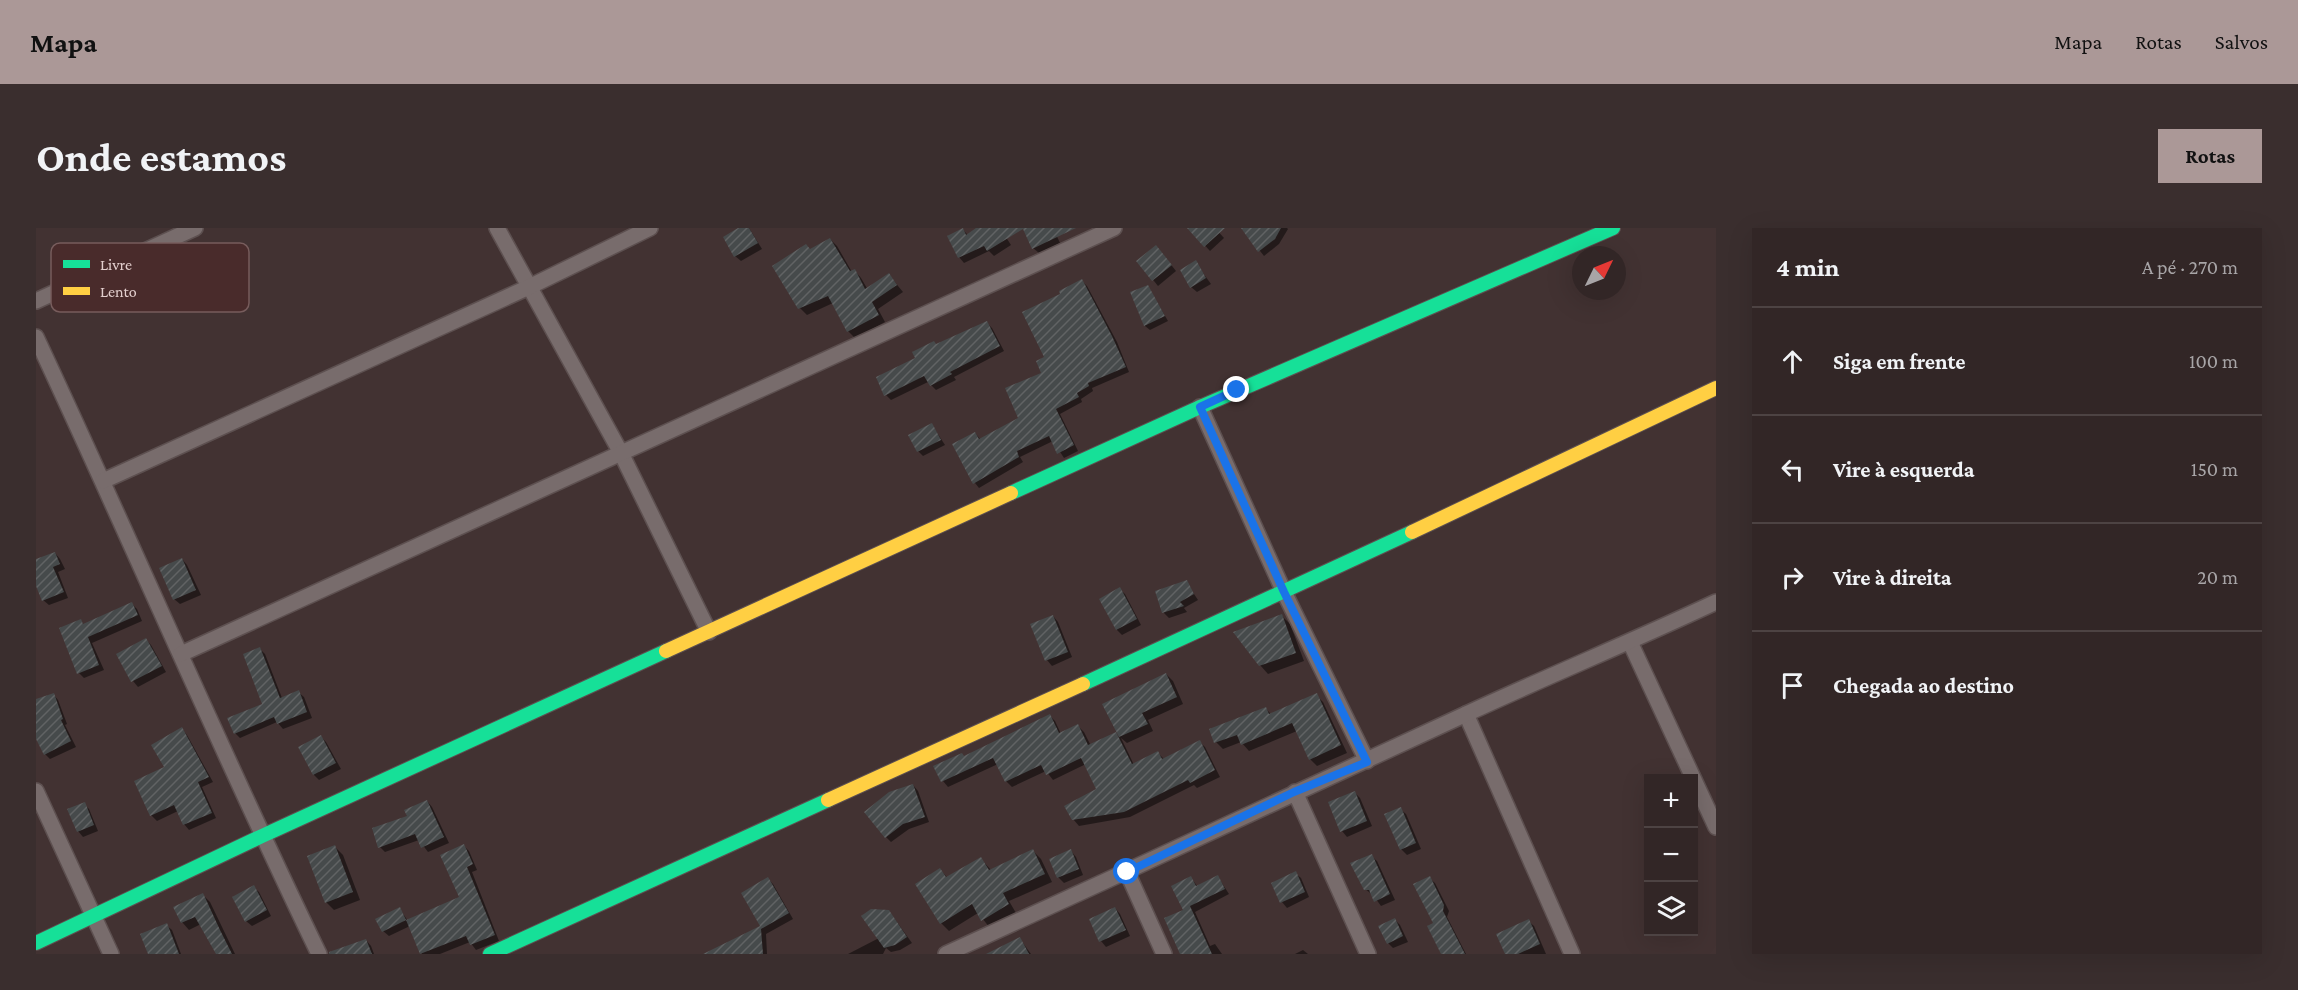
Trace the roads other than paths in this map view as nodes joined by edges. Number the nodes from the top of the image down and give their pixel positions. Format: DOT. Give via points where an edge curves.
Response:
graph roads {
  1 [pos="195,228"];
  2 [pos="497,228"];
  3 [pos="650,228"];
  4 [pos="1114,228"];
  5 [pos="1613,228"];
  6 [pos="162,243"];
  7 [pos="529,287"];
  8 [pos="51,294"];
  9 [pos="36,301"];
  10 [pos="36,337"];
  11 [pos="1716,390"];
  12 [pos="1200,407"];
  13 [pos="621,453"];
  14 [pos="103,481"];
  15 [pos="1284,592"];
  16 [pos="1716,602"];
  17 [pos="709,632"];
  18 [pos="1630,642"];
  19 [pos="181,654"];
  20 [pos="1466,714"];
  21 [pos="1367,762"];
  22 [pos="36,791"];
  23 [pos="1294,792"];
  24 [pos="1716,827"];
  25 [pos="262,836"];
  26 [pos="1127,872"];
  27 [pos="95,916"];
  28 [pos="36,943"];
  29 [pos="955,952"];
  30 [pos="111,954"];
  31 [pos="319,954"];
  32 [pos="490,954"];
  33 [pos="1164,954"];
  34 [pos="1368,954"];
  35 [pos="1572,954"];
  1 -- 6 [label="street"];
  2 -- 7 [label="street"];
  3 -- 7 [label="street"];
  4 -- 13 [label="street"];
  5 -- 12 [label="street"];
  7 -- 13 [label="street"];
  7 -- 14 [label="street"];
  8 -- 9 [label="street"];
  10 -- 14 [label="street"];
  11 -- 15 [label="street"];
  12 -- 15 [label="street"];
  12 -- 17 [label="street"];
  13 -- 17 [label="street"];
  13 -- 19 [label="street"];
  14 -- 19 [label="street"];
  15 -- 21 [label="street"];
  15 -- 32 [label="street"];
  16 -- 18 [label="street"];
  17 -- 25 [label="street"];
  18 -- 20 [label="street"];
  18 -- 24 [label="street"];
  19 -- 25 [label="street"];
  20 -- 21 [label="street"];
  20 -- 35 [label="street"];
  21 -- 23 [label="street"];
  22 -- 27 [label="street"];
  23 -- 26 [label="street"];
  23 -- 34 [label="street"];
  25 -- 27 [label="street"];
  25 -- 31 [label="street"];
  26 -- 29 [label="street"];
  26 -- 33 [label="street"];
  27 -- 28 [label="street"];
  27 -- 30 [label="street"];
}
